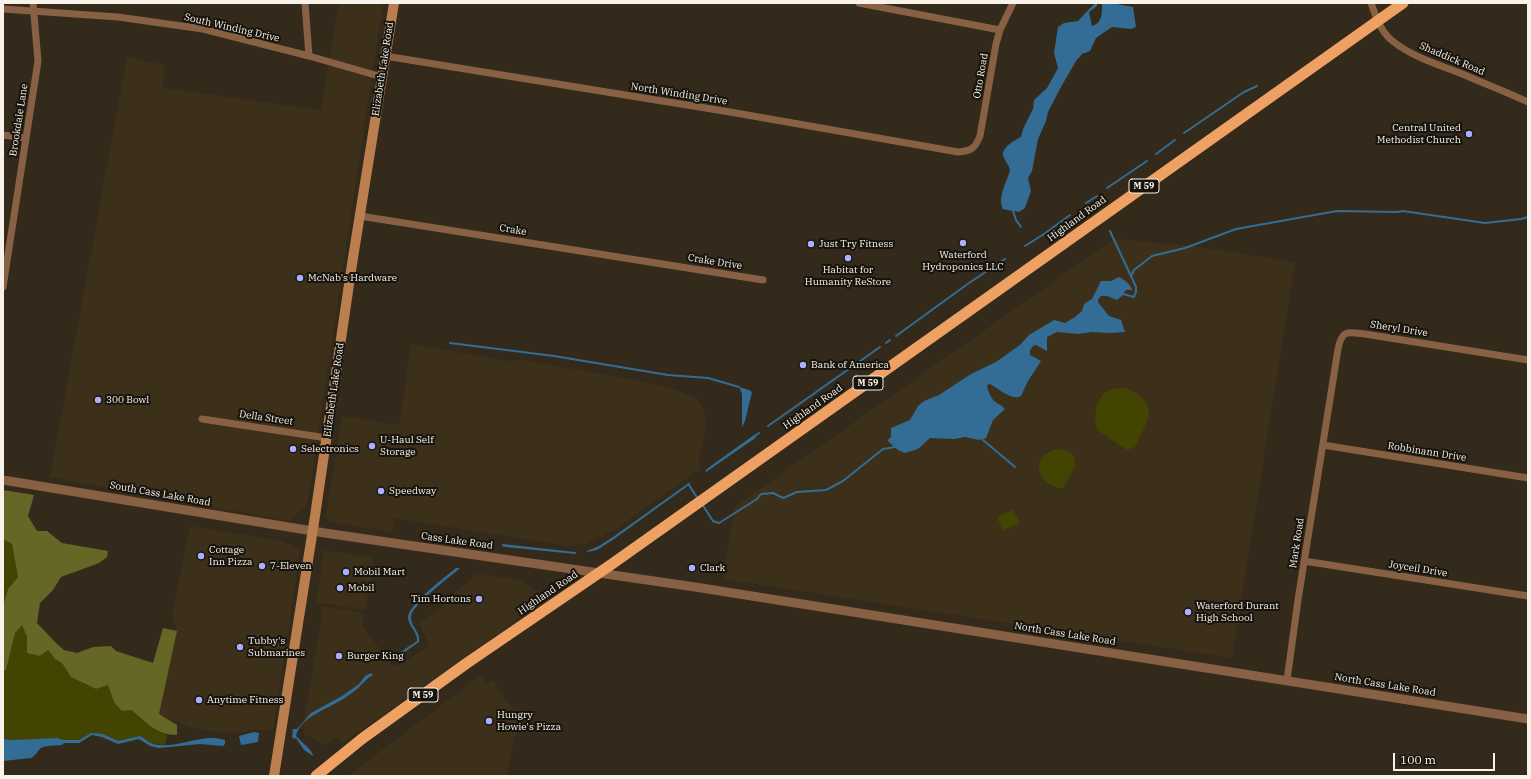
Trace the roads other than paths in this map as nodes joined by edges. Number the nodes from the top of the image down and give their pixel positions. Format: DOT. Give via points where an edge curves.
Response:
graph roads {
  1 [pos="33,3"];
  2 [pos="305,3"];
  3 [pos="394,3"];
  4 [pos="858,3"];
  5 [pos="1013,3"];
  6 [pos="1371,3"];
  7 [pos="1403,3"];
  8 [pos="3,9"];
  9 [pos="34,11"];
  10 [pos="1377,21"];
  11 [pos="1000,30"];
  12 [pos="309,56"];
  13 [pos="385,56"];
  14 [pos="382,77"];
  15 [pos="1528,102"];
  16 [pos="3,135"];
  17 [pos="26,138"];
  18 [pos="969,151"];
  19 [pos="360,216"];
  20 [pos="663,265"];
  21 [pos="763,280"];
  22 [pos="3,287"];
  23 [pos="1528,360"];
  24 [pos="1329,409"];
  25 [pos="202,419"];
  26 [pos="328,438"];
  27 [pos="1323,445"];
  28 [pos="1528,478"];
  29 [pos="3,480"];
  30 [pos="313,531"];
  31 [pos="1304,561"];
  32 [pos="598,573"];
  33 [pos="1528,596"];
  34 [pos="1287,680"];
  35 [pos="1528,719"];
  36 [pos="274,776"];
  37 [pos="316,776"];
  1 -- 9 [label="street, Brookdale Lane"];
  2 -- 12 [label="street"];
  3 -- 13 [label="main road, Elizabeth Lake Road"];
  4 -- 11 [label="street"];
  5 -- 11 [label="street, Otto Road"];
  6 -- 10 [label="street, Shaddick Road"];
  7 -- 10 [label="highway, Highland Road / M 59"];
  8 -- 9 [label="street, South Winding Drive"];
  9 -- 12 [label="street, South Winding Drive" via="118,17 203,29"];
  9 -- 17 [label="street, Brookdale Lane" via="38,61"];
  10 -- 15 [label="street, Shaddick Road" via="1389,38 1419,57"];
  10 -- 32 [label="highway, Highland Road / M 59"];
  11 -- 18 [label="street, Otto Road" via="980,136 977,144"];
  12 -- 14 [label="street, South Winding Drive"];
  13 -- 14 [label="main road, Elizabeth Lake Road"];
  13 -- 18 [label="street, North Winding Drive" via="958,152"];
  14 -- 19 [label="main road, Elizabeth Lake Road"];
  16 -- 17 [label="street"];
  17 -- 22 [label="street, Brookdale Lane"];
  19 -- 20 [label="street, Crake"];
  19 -- 26 [label="main road, Elizabeth Lake Road"];
  20 -- 21 [label="street, Crake Drive"];
  23 -- 24 [label="street, Sheryl Drive" via="1349,332 1343,334 1340,339"];
  24 -- 27 [label="street, Mark Road"];
  25 -- 26 [label="street, Della Street"];
  26 -- 30 [label="main road, Elizabeth Lake Road"];
  27 -- 28 [label="street, Robbinann Drive"];
  27 -- 31 [label="street, Mark Road"];
  29 -- 30 [label="street, South Cass Lake Road"];
  30 -- 32 [label="street, Cass Lake Road"];
  30 -- 36 [label="main road, Elizabeth Lake Road"];
  31 -- 33 [label="street, Joyceil Drive"];
  31 -- 34 [label="street, Mark Road"];
  32 -- 34 [label="street, North Cass Lake Road"];
  32 -- 37 [label="highway, Highland Road / M 59" via="363,738"];
  34 -- 35 [label="street, North Cass Lake Road"];
}
